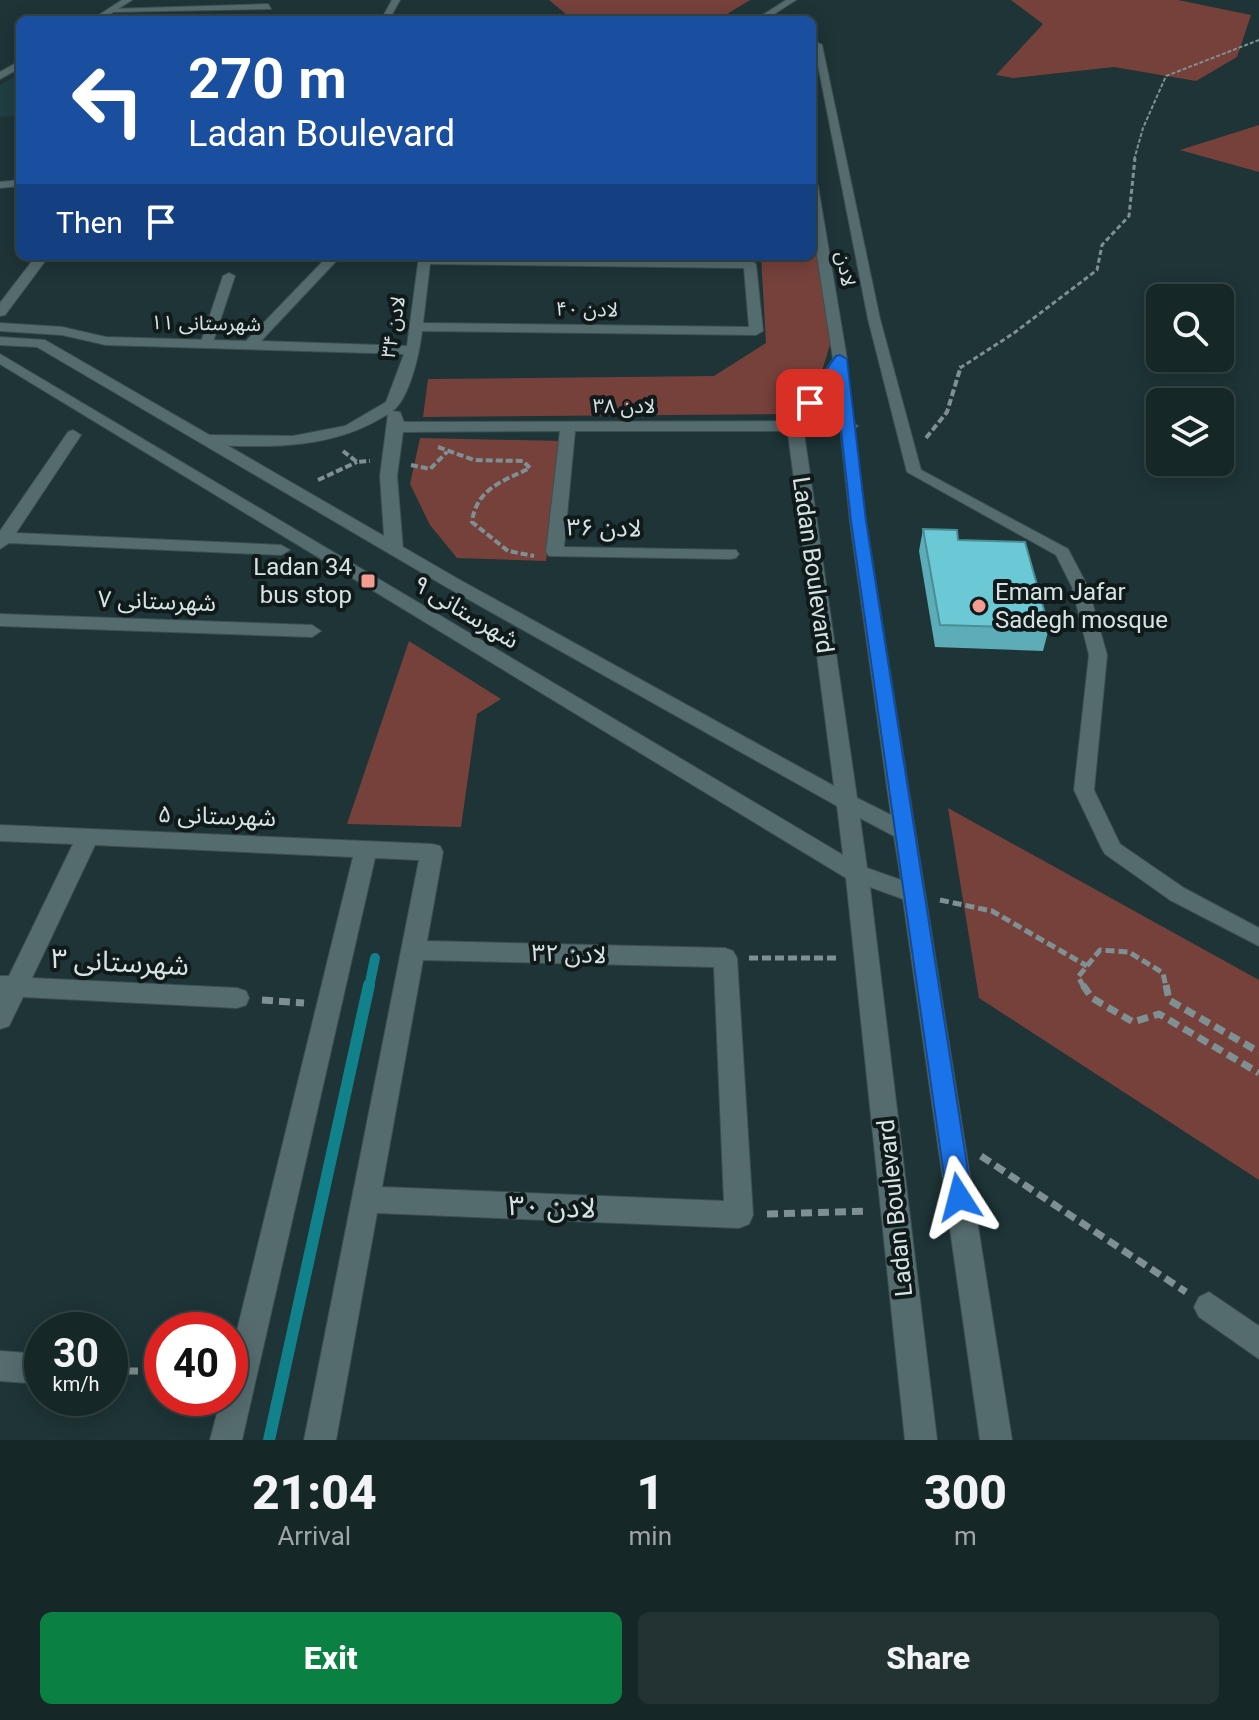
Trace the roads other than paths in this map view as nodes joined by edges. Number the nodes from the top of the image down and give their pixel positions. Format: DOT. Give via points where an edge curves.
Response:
graph roads {
  1 [pos="128,0"];
  2 [pos="279,0"];
  3 [pos="792,0"];
  4 [pos="268,7"];
  5 [pos="114,9"];
  6 [pos="102,16"];
  7 [pos="260,16"];
  8 [pos="766,16"];
  9 [pos="818,45"];
  10 [pos="816,214"];
  11 [pos="40,260"];
  12 [pos="331,260"];
  13 [pos="424,260"];
  14 [pos="533,260"];
  15 [pos="229,276"];
  16 [pos="0,312"];
  17 [pos="0,327"];
  18 [pos="417,327"];
  19 [pos="0,341"];
  20 [pos="207,342"];
  21 [pos="252,343"];
  22 [pos="413,350"];
  23 [pos="0,358"];
  24 [pos="840,359"];
  25 [pos="393,404"];
  26 [pos="568,426"];
  27 [pos="795,426"];
  28 [pos="850,426"];
  29 [pos="398,427"];
  30 [pos="73,435"];
  31 [pos="207,440"];
  32 [pos="2,541"];
  33 [pos="394,549"];
  34 [pos="281,550"];
  35 [pos="730,554"];
  36 [pos="0,620"];
  37 [pos="312,631"];
  38 [pos="846,802"];
  39 [pos="904,831"];
  40 [pos="0,833"];
  41 [pos="88,837"];
  42 [pos="366,849"];
  43 [pos="853,872"];
  44 [pos="914,894"];
  45 [pos="1259,938"];
  46 [pos="413,950"];
  47 [pos="7,987"];
  48 [pos="237,998"];
  49 [pos="0,1019"];
  50 [pos="366,1199"];
  51 [pos="739,1215"];
  52 [pos="1209,1307"];
  53 [pos="1259,1344"];
  54 [pos="0,1366"];
  55 [pos="24,1368"];
  56 [pos="226,1440"];
  57 [pos="320,1440"];
  58 [pos="921,1440"];
  59 [pos="996,1440"];
  1 -- 5 [label="street"];
  2 -- 4 [label="street"];
  3 -- 8 [label="street"];
  4 -- 5 [label="street"];
  4 -- 7 [label="street"];
  5 -- 6 [label="street"];
  9 -- 45 [label="lane" via="874,319 914,472 1062,552 1080,587 1098,655 1084,790 1112,849 1177,894"];
  10 -- 24 [label="street, لادن"];
  11 -- 16 [label="street"];
  12 -- 21 [label="street"];
  13 -- 18 [label="street, لادن ۳۴"];
  14 -- 18 [label="street, لادن ۴۰" via="750,264 756,331"];
  15 -- 20 [label="lane"];
  17 -- 20 [label="street, شهرستانی ۱۱" via="62,331 106,341"];
  18 -- 22 [label="street, لادن ۳۴"];
  19 -- 31 [label="street" via="40,343"];
  20 -- 21 [label="street, شهرستانی ۱۱"];
  21 -- 22 [label="street, شهرستانی ۱۱"];
  22 -- 25 [label="street, لادن ۳۴"];
  23 -- 43 [label="street, شهرستانی ۹"];
  24 -- 27 [label="street"];
  24 -- 28 [label="street"];
  25 -- 29 [label="street"];
  25 -- 31 [label="street" via="335,434 278,442"];
  26 -- 27 [label="street, لادن ۳۸"];
  26 -- 29 [label="street, لادن ۳۸"];
  26 -- 35 [label="street, لادن ۳۶" via="555,552"];
  27 -- 28 [label="street, لادن ۳۸"];
  27 -- 38 [label="street, Ladan Boulevard"];
  28 -- 39 [label="street" via="858,521"];
  29 -- 33 [label="street" via="389,461"];
  30 -- 32 [label="street"];
  31 -- 33 [label="street"];
  32 -- 34 [label="street"];
  33 -- 38 [label="street"];
  36 -- 37 [label="street, شهرستانی ۷"];
  38 -- 39 [label="street"];
  38 -- 43 [label="street, Ladan Boulevard"];
  39 -- 44 [label="street"];
  40 -- 41 [label="street, شهرستانی ۵"];
  41 -- 42 [label="street, شهرستانی ۵"];
  41 -- 47 [label="street"];
  42 -- 46 [label="street, شهرستانی ۵" via="432,852"];
  42 -- 56 [label="street"];
  43 -- 44 [label="street, شهرستانی ۹"];
  43 -- 58 [label="street, Ladan Boulevard" via="868,958"];
  44 -- 59 [label="street"];
  46 -- 50 [label="street"];
  46 -- 51 [label="street, لادن ۳۲" via="725,958"];
  47 -- 48 [label="street, شهرستانی ۳"];
  47 -- 49 [label="street"];
  50 -- 51 [label="street, لادن ۳۰"];
  50 -- 57 [label="street"];
  52 -- 53 [label="street"];
  54 -- 55 [label="street"];
}
